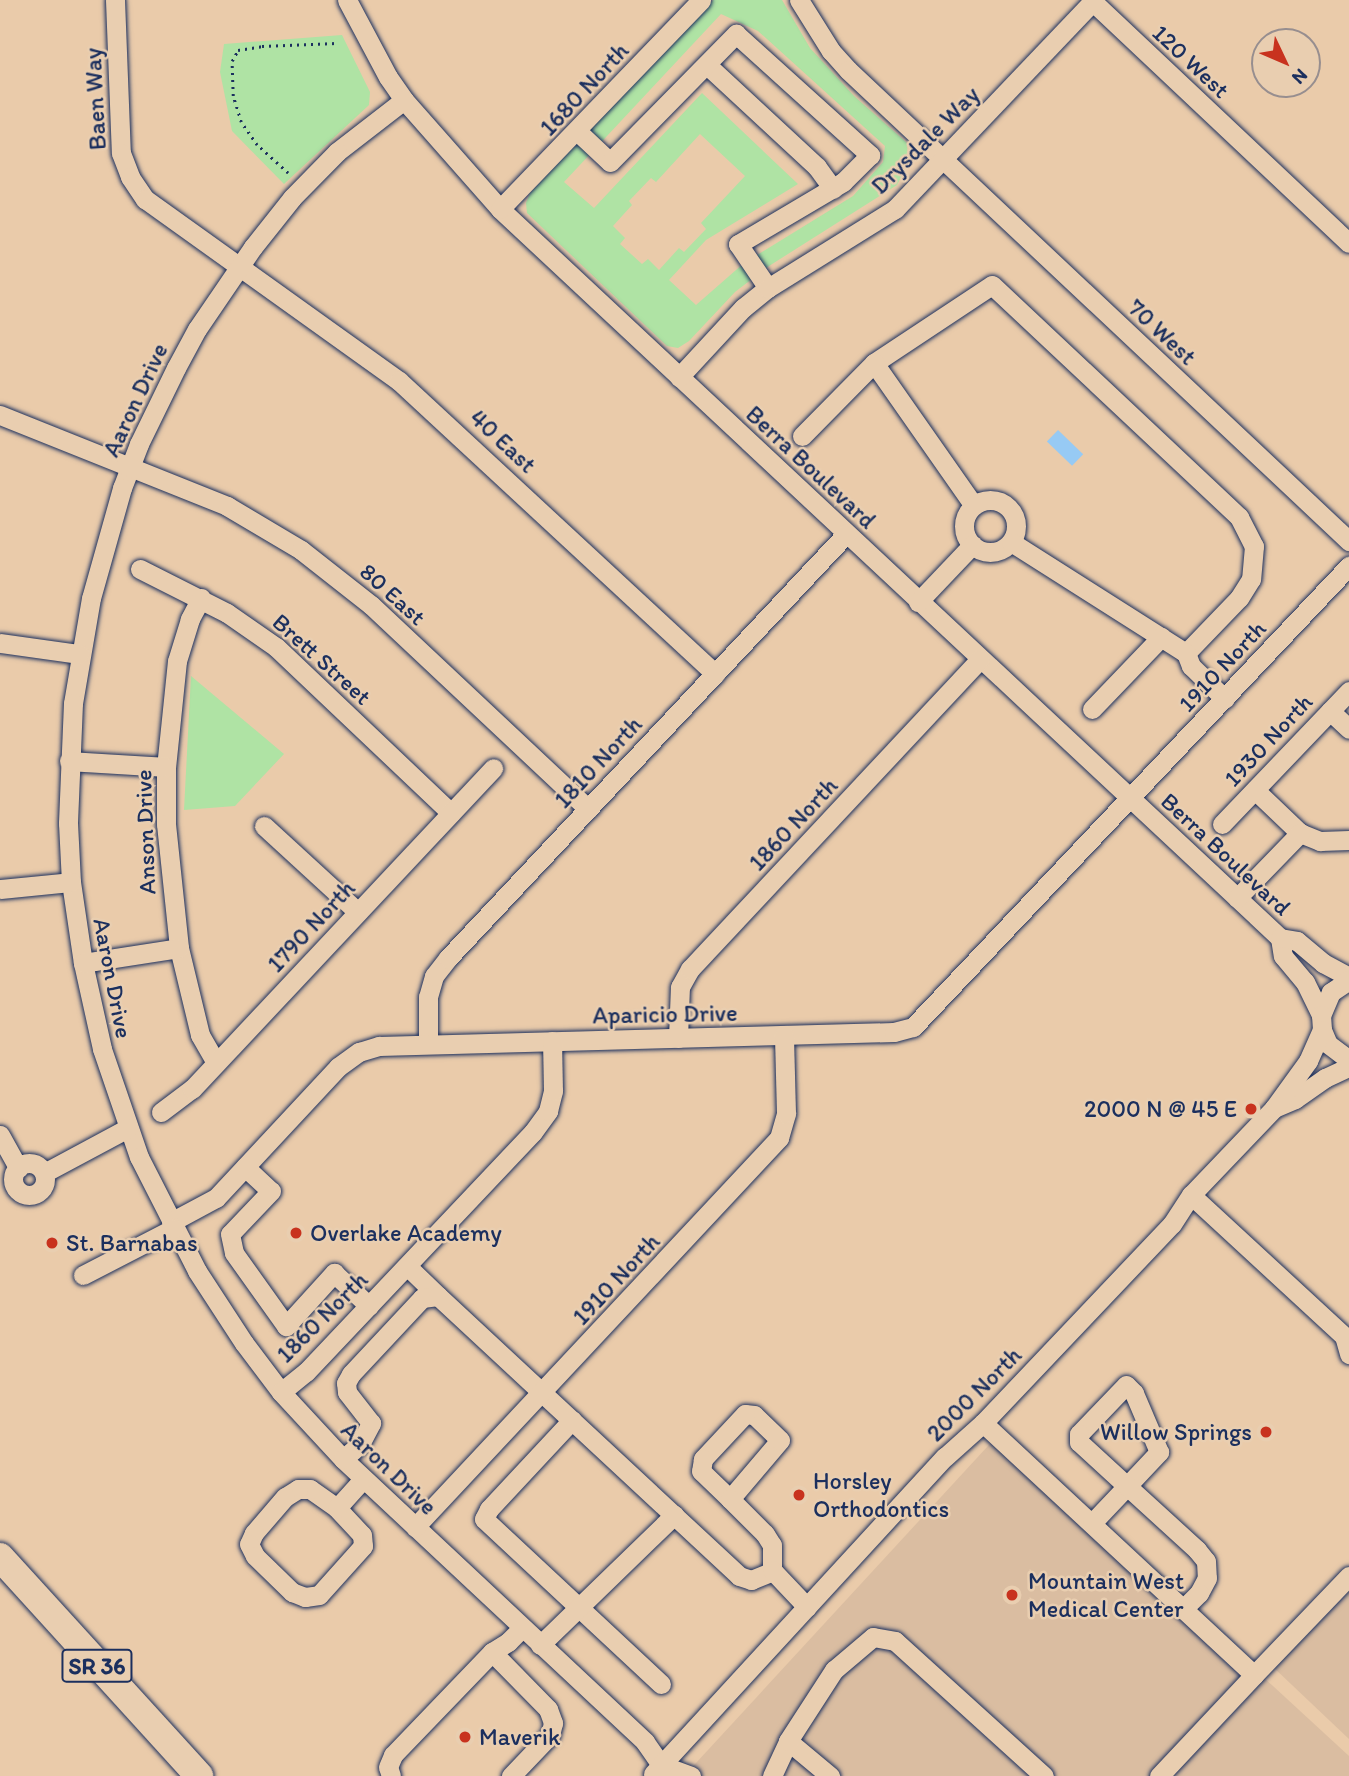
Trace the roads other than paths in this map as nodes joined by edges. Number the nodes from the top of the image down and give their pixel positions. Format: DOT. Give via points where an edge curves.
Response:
graph roads {
  1 [pos="115,0"];
  2 [pos="347,0"];
  3 [pos="701,0"];
  4 [pos="799,0"];
  5 [pos="1092,0"];
  6 [pos="707,65"];
  7 [pos="404,100"];
  8 [pos="577,131"];
  9 [pos="942,159"];
  10 [pos="833,189"];
  11 [pos="500,209"];
  12 [pos="1349,243"];
  13 [pos="239,267"];
  14 [pos="768,288"];
  15 [pos="874,363"];
  16 [pos="679,377"];
  17 [pos="0,415"];
  18 [pos="802,436"];
  19 [pos="131,466"];
  20 [pos="974,506"];
  21 [pos="846,534"];
  22 [pos="1349,541"];
  23 [pos="1011,542"];
  24 [pos="972,545"];
  25 [pos="1349,566"];
  26 [pos="140,569"];
  27 [pos="201,598"];
  28 [pos="918,602"];
  29 [pos="1161,637"];
  30 [pos="0,643"];
  31 [pos="1186,653"];
  32 [pos="79,654"];
  33 [pos="980,659"];
  34 [pos="715,674"];
  35 [pos="1349,691"];
  36 [pos="1225,699"];
  37 [pos="1092,709"];
  38 [pos="1330,711"];
  39 [pos="1349,729"];
  40 [pos="69,761"];
  41 [pos="166,767"];
  42 [pos="494,768"];
  43 [pos="1255,790"];
  44 [pos="1129,799"];
  45 [pos="588,809"];
  46 [pos="451,813"];
  47 [pos="1222,824"];
  48 [pos="264,826"];
  49 [pos="1300,833"];
  50 [pos="1349,840"];
  51 [pos="71,882"];
  52 [pos="0,889"];
  53 [pos="1237,898"];
  54 [pos="358,912"];
  55 [pos="1280,938"];
  56 [pos="179,948"];
  57 [pos="83,963"];
  58 [pos="1349,978"];
  59 [pos="1322,1023"];
  60 [pos="784,1035"];
  61 [pos="678,1038"];
  62 [pos="552,1041"];
  63 [pos="428,1044"];
  64 [pos="1349,1060"];
  65 [pos="216,1063"];
  66 [pos="1349,1067"];
  67 [pos="1274,1108"];
  68 [pos="161,1112"];
  69 [pos="128,1128"];
  70 [pos="0,1135"];
  71 [pos="245,1167"];
  72 [pos="18,1168"];
  73 [pos="44,1173"];
  74 [pos="1191,1195"];
  75 [pos="173,1225"];
  76 [pos="407,1266"];
  77 [pos="83,1275"];
  78 [pos="438,1296"];
  79 [pos="369,1306"];
  80 [pos="1349,1354"];
  81 [pos="281,1392"];
  82 [pos="542,1393"];
  83 [pos="572,1420"];
  84 [pos="983,1423"];
  85 [pos="343,1460"];
  86 [pos="363,1479"];
  87 [pos="1127,1486"];
  88 [pos="730,1499"];
  89 [pos="337,1508"];
  90 [pos="674,1515"];
  91 [pos="1093,1523"];
  92 [pos="415,1527"];
  93 [pos="0,1557"];
  94 [pos="773,1571"];
  95 [pos="1349,1576"];
  96 [pos="807,1607"];
  97 [pos="575,1608"];
  98 [pos="1183,1609"];
  99 [pos="522,1628"];
  100 [pos="540,1645"];
  101 [pos="492,1652"];
  102 [pos="1254,1675"];
  103 [pos="661,1684"];
  104 [pos="788,1741"];
  105 [pos="659,1772"];
  106 [pos="197,1775"];
  107 [pos="391,1776"];
  108 [pos="511,1776"];
  109 [pos="691,1776"];
  110 [pos="772,1776"];
  111 [pos="831,1776"];
  112 [pos="1044,1776"];
  113 [pos="1160,1776"];
  1 -- 13 [label="street, Baen Way" via="121,153 130,177 154,207"];
  2 -- 7 [label="street, Berra Boulevard"];
  3 -- 8 [label="street, 1680 North"];
  4 -- 9 [label="street, 70 West" via="848,70"];
  5 -- 9 [label="street, Drysdale Way"];
  5 -- 12 [label="street, 120 West"];
  6 -- 8 [label="street" via="610,162"];
  6 -- 10 [label="street" via="817,167"];
  6 -- 10 [label="street" via="736,34 870,155"];
  7 -- 11 [label="street, Berra Boulevard"];
  7 -- 13 [label="street, Aaron Drive" via="337,152 292,198"];
  8 -- 11 [label="street, 1680 North"];
  9 -- 14 [label="street, Drysdale Way" via="895,209"];
  9 -- 22 [label="street, 70 West"];
  10 -- 14 [label="street" via="738,244"];
  11 -- 16 [label="street, Berra Boulevard"];
  13 -- 19 [label="street, Aaron Drive" via="176,368"];
  13 -- 34 [label="street, 40 East" via="407,388"];
  14 -- 16 [label="street, Drysdale Way" via="743,308"];
  15 -- 18 [label="street"];
  15 -- 20 [label="street"];
  15 -- 31 [label="street" via="992,285 1245,526 1254,545 1251,579 1239,598"];
  16 -- 21 [label="street, Berra Boulevard"];
  17 -- 19 [label="street, 80 East"];
  19 -- 32 [label="street, Aaron Drive" via="104,545"];
  19 -- 45 [label="street, 80 East" via="227,506 333,573"];
  20 -- 23 [label="street" via="994,500 1012,511 1016,521"];
  20 -- 24 [label="street" via="964,525"];
  21 -- 28 [label="street, Berra Boulevard"];
  21 -- 34 [label="street, 1810 North"];
  23 -- 24 [label="street" via="992,552"];
  23 -- 29 [label="street"];
  24 -- 28 [label="street"];
  25 -- 36 [label="street, 1910 North"];
  26 -- 27 [label="street, Brett Street"];
  27 -- 41 [label="street, Anson Drive" via="177,661"];
  27 -- 46 [label="street, Brett Street" via="276,648"];
  28 -- 33 [label="street, Berra Boulevard"];
  29 -- 31 [label="street"];
  29 -- 37 [label="street"];
  30 -- 32 [label="street"];
  31 -- 36 [label="street" via="1191,666"];
  32 -- 40 [label="street, Aaron Drive"];
  33 -- 44 [label="street, Berra Boulevard"];
  33 -- 61 [label="street, 1860 North" via="690,969 680,988"];
  34 -- 45 [label="street, 1810 North"];
  35 -- 38 [label="street, 1930 North"];
  36 -- 44 [label="street, 1910 North"];
  38 -- 39 [label="street"];
  38 -- 43 [label="street, 1930 North"];
  40 -- 41 [label="street"];
  40 -- 51 [label="street, Aaron Drive"];
  41 -- 56 [label="street, Anson Drive" via="170,888"];
  42 -- 46 [label="street, 1790 North"];
  43 -- 47 [label="street, 1930 North"];
  43 -- 49 [label="street"];
  44 -- 53 [label="street, Berra Boulevard"];
  44 -- 60 [label="street, Aparicio Drive" via="913,1027 894,1032"];
  45 -- 63 [label="street, 1810 North" via="435,976 428,997"];
  46 -- 54 [label="street, 1790 North"];
  48 -- 54 [label="street"];
  49 -- 50 [label="street" via="1320,841"];
  49 -- 53 [label="street"];
  51 -- 52 [label="street"];
  51 -- 57 [label="street, Aaron Drive"];
  53 -- 55 [label="street, Berra Boulevard"];
  54 -- 65 [label="street, 1790 North"];
  55 -- 58 [label="street, Berra Boulevard" via="1297,941"];
  55 -- 59 [label="street, Berra Boulevard" via="1283,956 1305,982"];
  56 -- 57 [label="street"];
  56 -- 65 [label="street, Anson Drive" via="200,1035"];
  57 -- 69 [label="street, Aaron Drive" via="102,1049"];
  58 -- 59 [label="street, 2000 North" via="1331,992"];
  59 -- 64 [label="street, Berra Boulevard" via="1328,1044"];
  59 -- 67 [label="street, 2000 North" via="1308,1061"];
  60 -- 61 [label="street, Aparicio Drive"];
  60 -- 82 [label="street, 1910 North" via="786,1113 779,1138"];
  61 -- 62 [label="street, Aparicio Drive"];
  62 -- 63 [label="street, Aparicio Drive"];
  62 -- 76 [label="street, 1860 North" via="553,1091 548,1111"];
  63 -- 71 [label="street, Aparicio Drive" via="379,1045 359,1052 338,1068"];
  65 -- 68 [label="street, 1790 North" via="178,1102"];
  66 -- 67 [label="street, 2000 North"];
  67 -- 74 [label="street, 2000 North"];
  69 -- 73 [label="street"];
  69 -- 75 [label="street, Aaron Drive"];
  70 -- 72 [label="street"];
  71 -- 75 [label="street, Aparicio Drive" via="216,1198"];
  71 -- 79 [label="street" via="271,1191 230,1234 234,1253 286,1326 334,1273"];
  72 -- 73 [label="street" via="33,1163"];
  72 -- 73 [label="street" via="14,1184 27,1195 43,1188"];
  74 -- 80 [label="street" via="1344,1336"];
  74 -- 84 [label="street, 2000 North" via="1172,1224"];
  75 -- 77 [label="street, Aparicio Drive"];
  75 -- 81 [label="street, Aaron Drive" via="220,1310"];
  76 -- 78 [label="street"];
  76 -- 79 [label="street, 1860 North"];
  78 -- 82 [label="street"];
  78 -- 85 [label="street" via="422,1298 351,1374 347,1392 371,1423 360,1444"];
  79 -- 81 [label="street, 1860 North"];
  81 -- 85 [label="street, Aaron Drive"];
  82 -- 83 [label="street"];
  82 -- 92 [label="street, 1910 North"];
  83 -- 90 [label="street"];
  83 -- 97 [label="street" via="484,1519"];
  84 -- 91 [label="street"];
  84 -- 96 [label="street, 2000 North" via="945,1457"];
  85 -- 86 [label="street, Aaron Drive"];
  86 -- 89 [label="street"];
  86 -- 92 [label="street, Aaron Drive"];
  87 -- 87 [label="street" via="1159,1452 1135,1393 1126,1385 1079,1434 1079,1442"];
  87 -- 91 [label="street"];
  87 -- 98 [label="street" via="1206,1561 1207,1578"];
  88 -- 94 [label="street" via="772,1545"];
  89 -- 89 [label="street" via="362,1535 363,1546 319,1595 305,1597 292,1592 255,1556 249,1544 254,1533 285,1497 298,1489 310,1489"];
  90 -- 94 [label="street" via="740,1576 751,1580"];
  90 -- 97 [label="street"];
  91 -- 98 [label="street"];
  92 -- 99 [label="street, Aaron Drive"];
  93 -- 106 [label="highway, SR 36"];
  94 -- 96 [label="street"];
  95 -- 102 [label="street"];
  96 -- 105 [label="street, 2000 North"];
  97 -- 100 [label="street"];
  97 -- 103 [label="street"];
  98 -- 102 [label="street"];
  99 -- 100 [label="street, Aaron Drive"];
  99 -- 101 [label="street"];
  100 -- 105 [label="street, Aaron Drive" via="645,1742"];
  101 -- 107 [label="street" via="393,1755 388,1767"];
  101 -- 108 [label="street" via="548,1709 553,1723 550,1735"];
  102 -- 113 [label="street"];
  104 -- 110 [label="street"];
  104 -- 111 [label="street"];
  104 -- 112 [label="street" via="834,1670 873,1637 895,1641"];
  105 -- 109 [label="street"];
}
